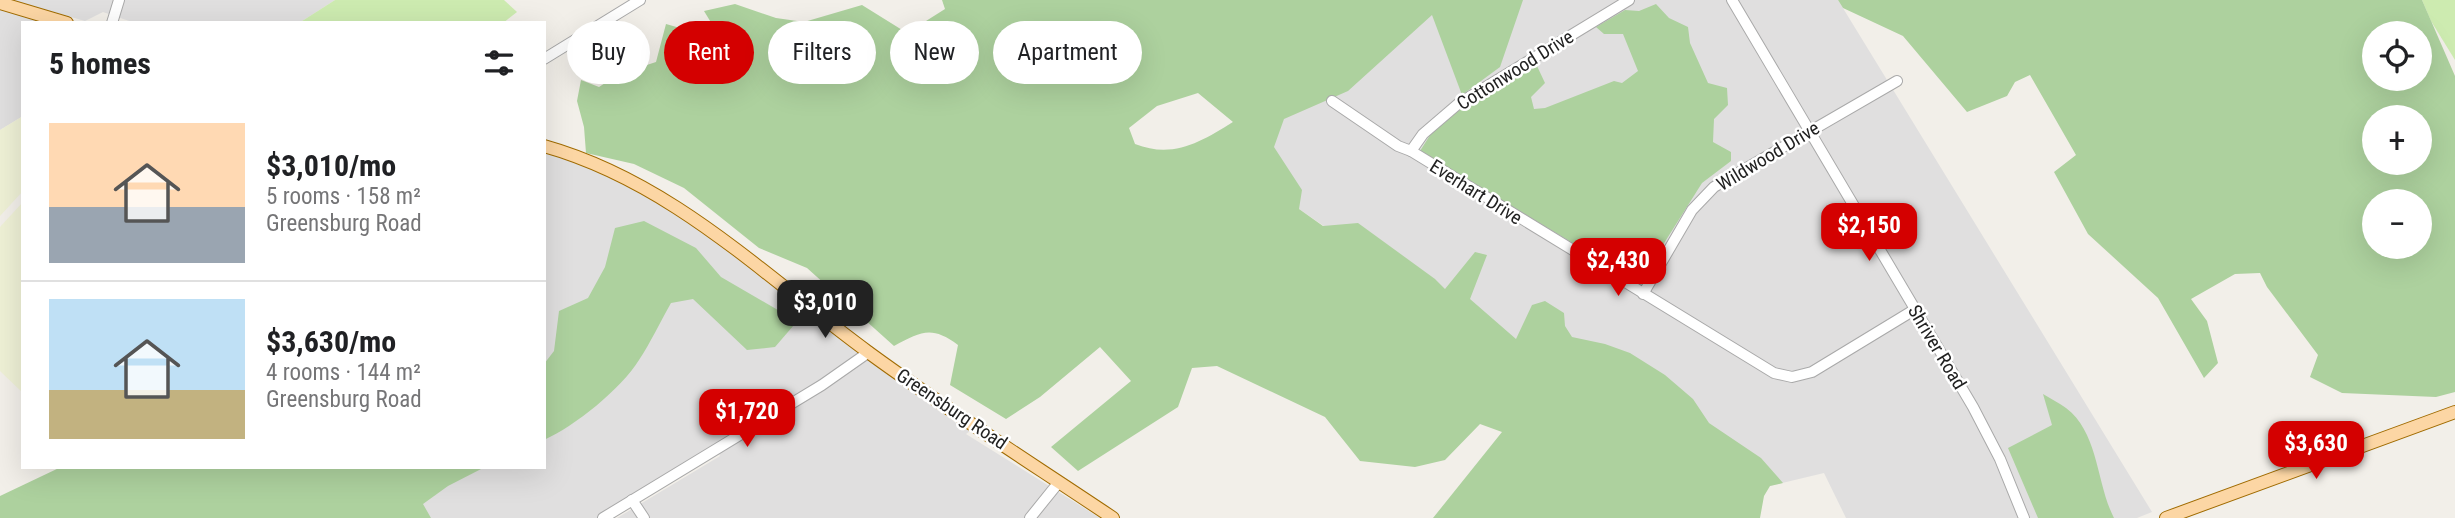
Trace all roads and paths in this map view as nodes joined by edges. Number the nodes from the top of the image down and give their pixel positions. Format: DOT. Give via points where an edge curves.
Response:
graph roads {
  1 [pos="119,0"];
  2 [pos="640,0"];
  3 [pos="1629,0"];
  4 [pos="1732,0"];
  5 [pos="0,3"];
  6 [pos="60,21"];
  7 [pos="113,21"];
  8 [pos="546,58"];
  9 [pos="1897,81"];
  10 [pos="1332,101"];
  11 [pos="1809,131"];
  12 [pos="546,147"];
  13 [pos="1410,151"];
  14 [pos="1643,294"];
  15 [pos="1914,310"];
  16 [pos="869,352"];
  17 [pos="2455,412"];
  18 [pos="1059,482"];
  19 [pos="632,500"];
  20 [pos="603,518"];
  21 [pos="644,518"];
  22 [pos="1030,518"];
  23 [pos="1113,518"];
  24 [pos="2024,518"];
  25 [pos="2166,518"];
  1 -- 7 [label="street"];
  2 -- 8 [label="street"];
  3 -- 13 [label="street, Cottonwood Drive" via="1458,104"];
  4 -- 11 [label="street, Shriver Road"];
  5 -- 6 [label="main road"];
  9 -- 11 [label="street, Wildwood Drive"];
  10 -- 13 [label="street, Everhart Drive"];
  11 -- 14 [label="street, Wildwood Drive" via="1722,181 1702,198"];
  11 -- 15 [label="street, Shriver Road"];
  12 -- 16 [label="main road, Greensburg Road" via="614,171 666,200"];
  13 -- 14 [label="street, Everhart Drive"];
  14 -- 15 [label="street, Everhart Drive" via="1768,370 1792,377 1812,372"];
  15 -- 24 [label="street, Shriver Road" via="1983,424"];
  16 -- 18 [label="main road, Greensburg Road"];
  16 -- 19 [label="street"];
  17 -- 25 [label="main road"];
  18 -- 22 [label="street"];
  18 -- 23 [label="main road, Greensburg Road"];
  19 -- 20 [label="street"];
  19 -- 21 [label="street"];
}
